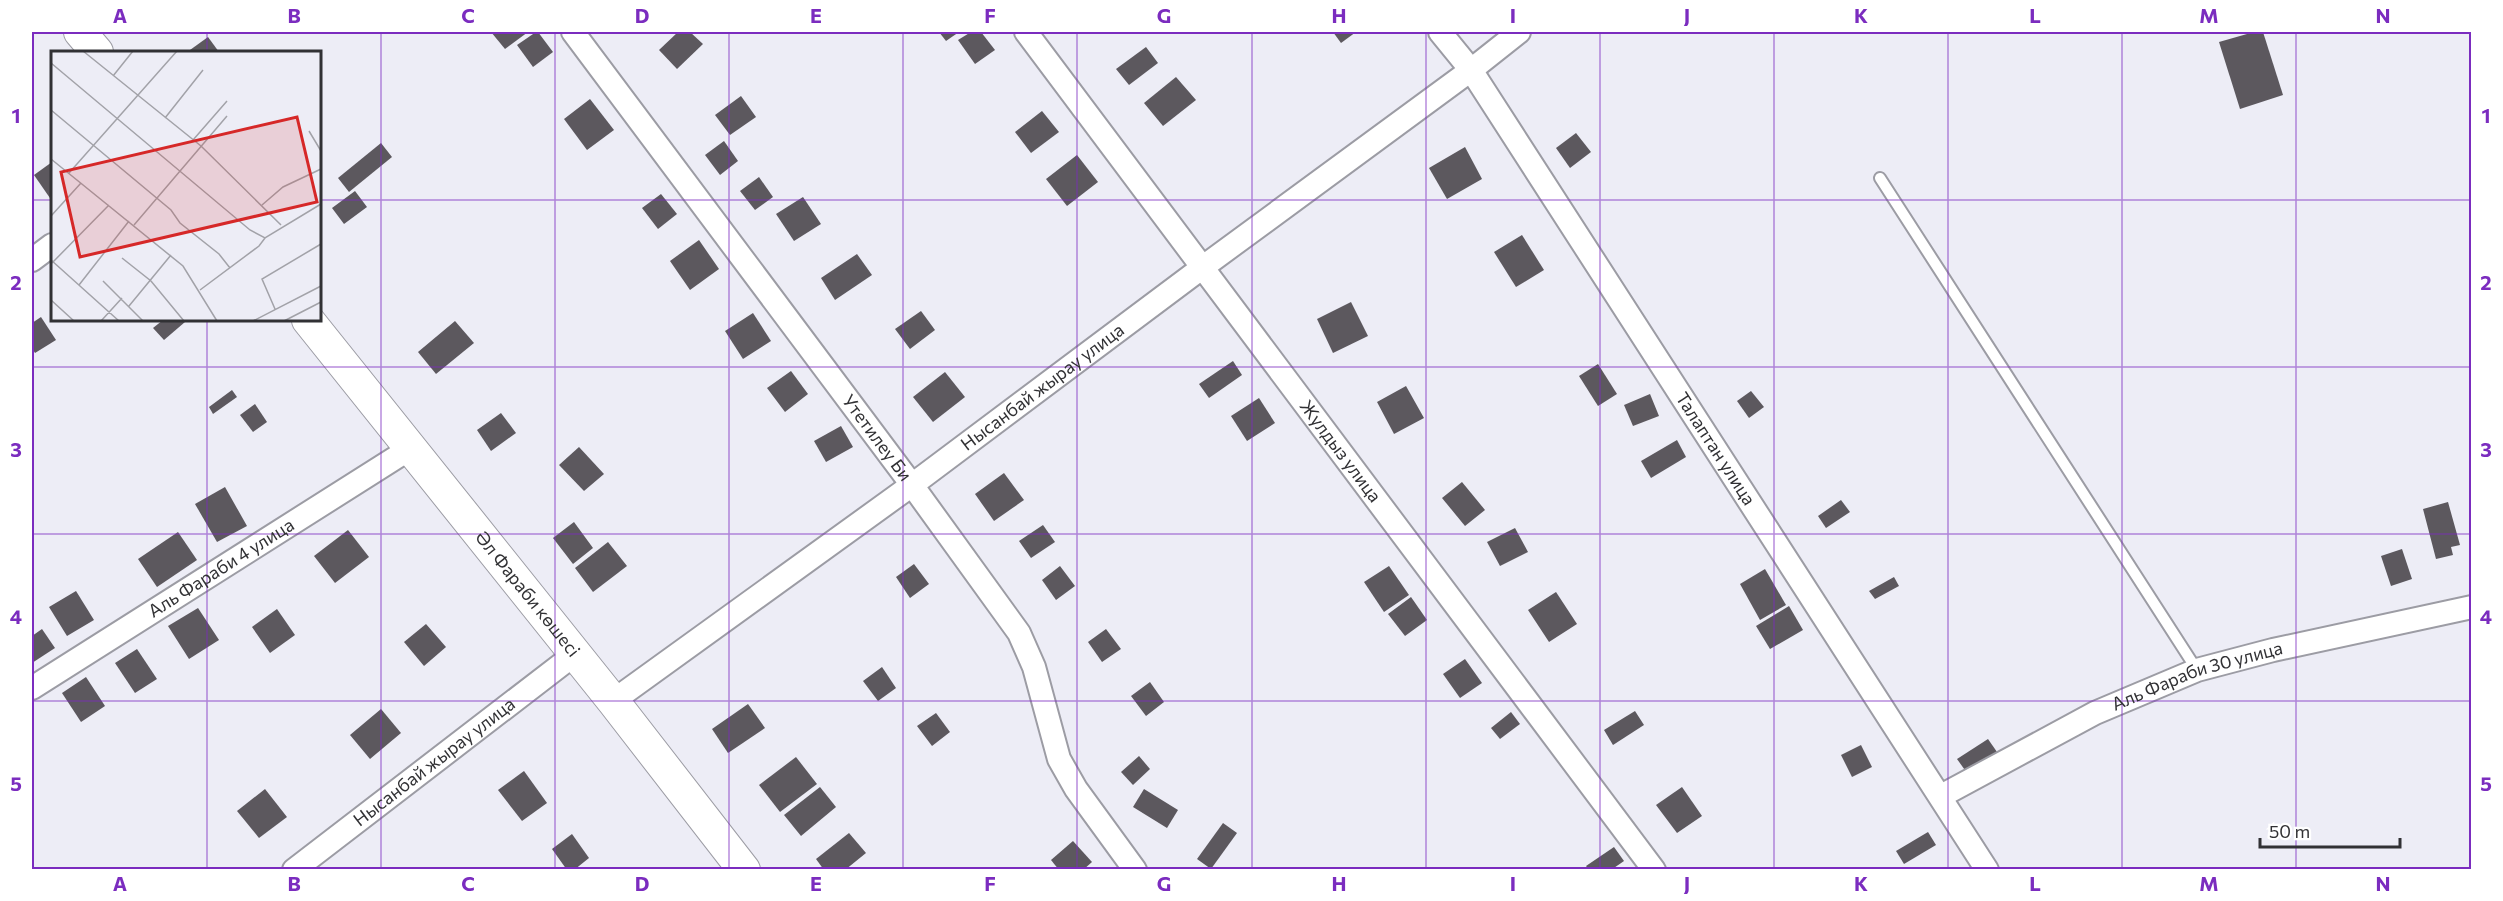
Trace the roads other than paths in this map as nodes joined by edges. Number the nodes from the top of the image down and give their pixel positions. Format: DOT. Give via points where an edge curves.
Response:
graph roads {
  1 [pos="573,32"];
  2 [pos="1026,32"];
  3 [pos="1440,32"];
  4 [pos="1519,32"];
  5 [pos="1471,70"];
  6 [pos="1880,178"];
  7 [pos="51,246"];
  8 [pos="32,260"];
  9 [pos="1203,267"];
  10 [pos="309,321"];
  11 [pos="411,448"];
  12 [pos="912,485"];
  13 [pos="2472,606"];
  14 [pos="575,654"];
  15 [pos="2197,670"];
  16 [pos="32,688"];
  17 [pos="613,701"];
  18 [pos="1941,796"];
  19 [pos="294,870"];
  20 [pos="744,870"];
  21 [pos="1135,870"];
  22 [pos="1654,870"];
  23 [pos="1987,870"];
  1 -- 12 [label="street, Утетилеу Би"];
  2 -- 9 [label="street, Жулдыз улица"];
  3 -- 5 [label="street, Талаптан улица"];
  4 -- 5 [label="street, Нысанбай жырау улица"];
  5 -- 9 [label="street, Нысанбай жырау улица"];
  5 -- 18 [label="street, Талаптан улица"];
  6 -- 15 [label="lane"];
  7 -- 8 [label="street"];
  9 -- 12 [label="street, Нысанбай жырау улица"];
  9 -- 22 [label="street, Жулдыз улица"];
  10 -- 11 [label="street, Әл Фараби көшесі"];
  11 -- 14 [label="street, Әл Фараби көшесі"];
  11 -- 16 [label="street, Аль Фараби 4 улица"];
  12 -- 17 [label="street, Нысанбай жырау улица"];
  12 -- 21 [label="street, Утетилеу Би" via="1019,633 1034,667 1059,759"];
  13 -- 15 [label="street, Аль Фараби 30 улица"];
  14 -- 17 [label="street, Әл Фараби көшесі"];
  14 -- 19 [label="street, Нысанбай жырау улица"];
  15 -- 18 [label="street, Аль Фараби 30 улица" via="2095,713"];
  17 -- 20 [label="street, Әл Фараби көшесі"];
  18 -- 23 [label="street, Талаптан улица"];
}
